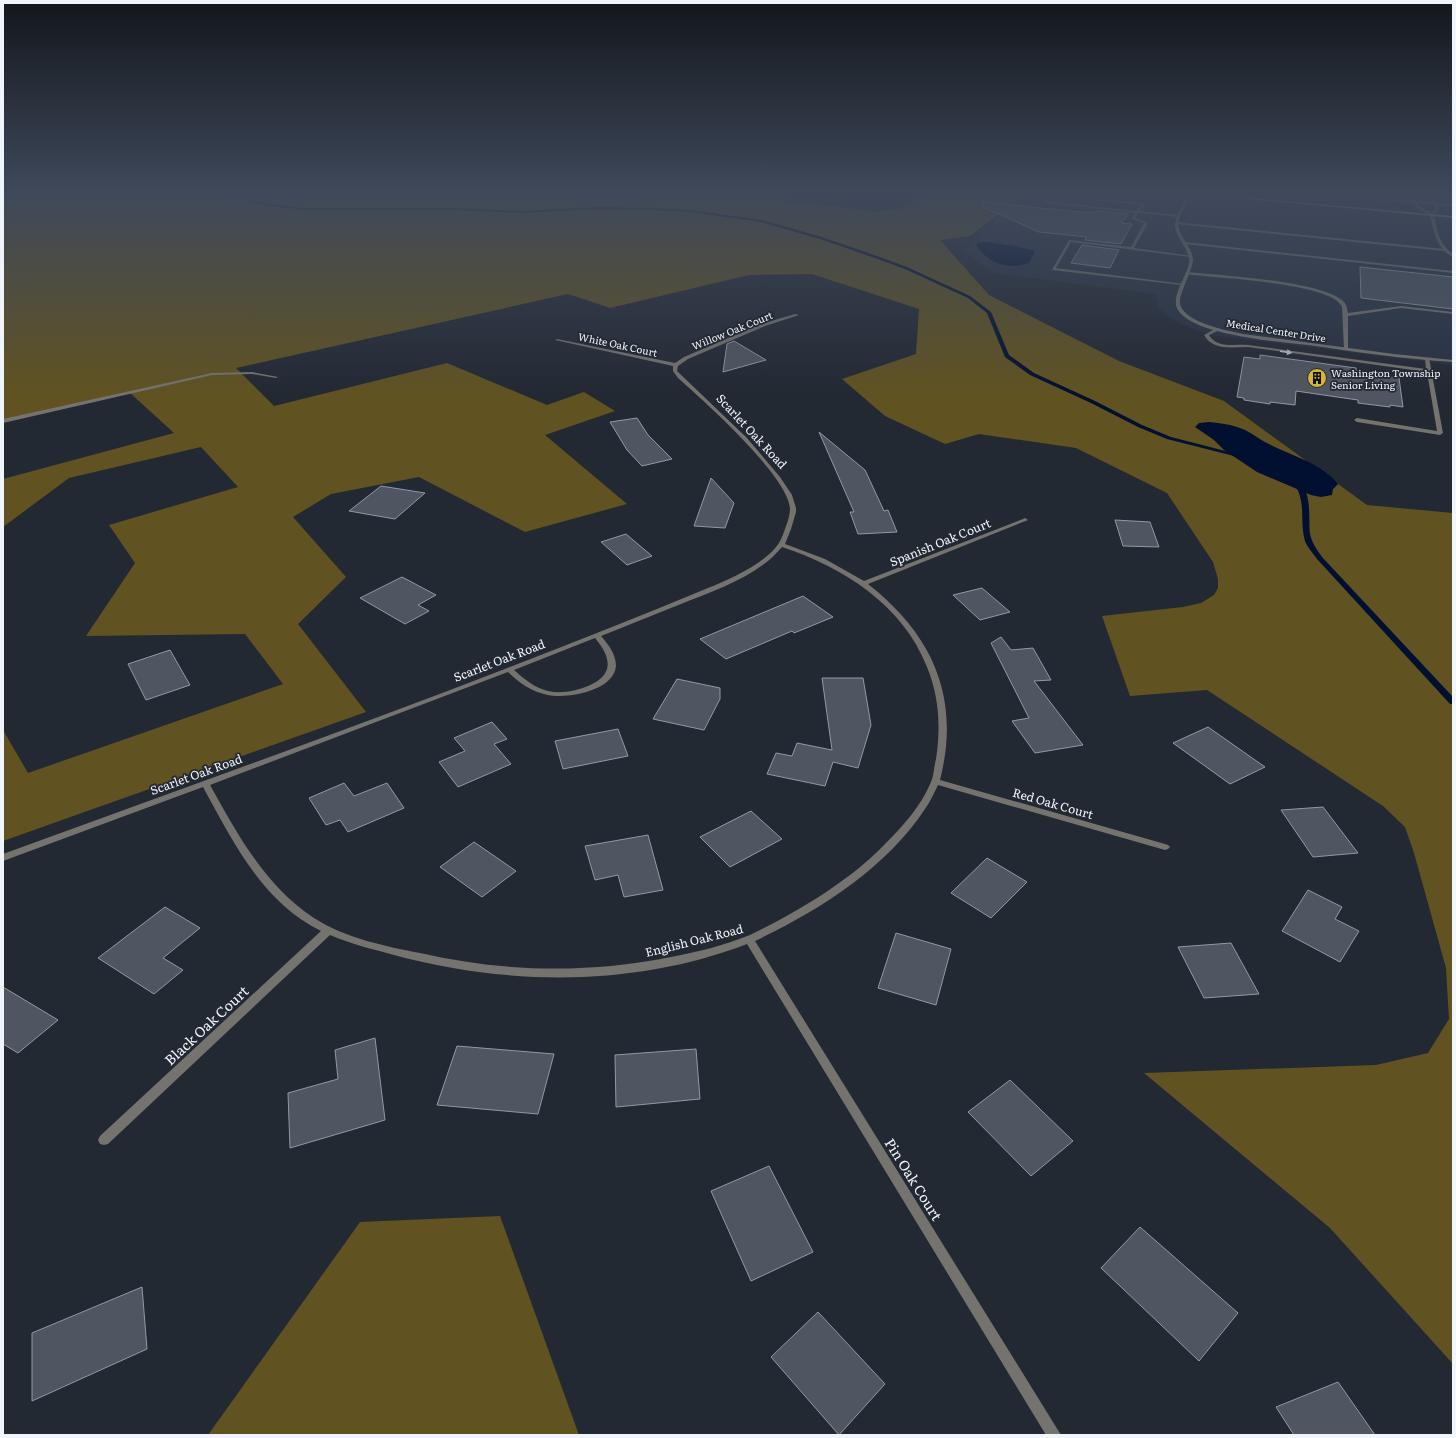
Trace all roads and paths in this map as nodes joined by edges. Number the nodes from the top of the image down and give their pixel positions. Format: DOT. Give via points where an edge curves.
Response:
graph roads {
  1 [pos="1058,260"];
  2 [pos="1189,260"];
  3 [pos="1343,260"];
  4 [pos="1453,272"];
  5 [pos="1186,273"];
  6 [pos="1182,284"];
  7 [pos="1453,313"];
  8 [pos="797,315"];
  9 [pos="1345,315"];
  10 [pos="1217,329"];
  11 [pos="557,340"];
  12 [pos="1346,349"];
  13 [pos="1427,360"];
  14 [pos="1453,361"];
  15 [pos="676,365"];
  16 [pos="1428,371"];
  17 [pos="276,377"];
  18 [pos="1357,420"];
  19 [pos="3,421"];
  20 [pos="1025,520"];
  21 [pos="782,545"];
  22 [pos="863,584"];
  23 [pos="596,635"];
  24 [pos="509,669"];
  25 [pos="935,781"];
  26 [pos="205,783"];
  27 [pos="1165,847"];
  28 [pos="3,858"];
  29 [pos="328,931"];
  30 [pos="749,939"];
  31 [pos="104,1140"];
  32 [pos="1054,1435"];
  1 -- 6 [label="street" via="1053,269"];
  2 -- 5 [label="street, Medical Center Drive"];
  3 -- 4 [label="street"];
  5 -- 6 [label="street, Medical Center Drive"];
  5 -- 9 [label="street" via="1305,287 1338,298 1343,303"];
  6 -- 10 [label="street, Medical Center Drive" via="1178,300 1180,310 1193,320"];
  7 -- 9 [label="street" via="1401,307"];
  8 -- 15 [label="street, Willow Oak Court" via="756,328 686,358"];
  9 -- 12 [label="street"];
  10 -- 12 [label="street, Medical Center Drive" via="1253,337"];
  10 -- 16 [label="street, one-way" via="1206,335 1207,339 1223,346 1248,346"];
  11 -- 15 [label="street, White Oak Court"];
  12 -- 13 [label="street, Medical Center Drive"];
  13 -- 14 [label="street, Medical Center Drive"];
  13 -- 16 [label="street"];
  15 -- 21 [label="street, Scarlet Oak Road" via="680,377 714,408 781,479 793,507"];
  16 -- 18 [label="street" via="1440,433"];
  17 -- 19 [label="street" via="252,373 212,374"];
  20 -- 22 [label="street, Spanish Oak Court"];
  21 -- 22 [label="street, English Oak Road" via="823,560"];
  21 -- 23 [label="street, Scarlet Oak Road" via="756,566 734,579"];
  22 -- 25 [label="street, English Oak Road" via="899,615 911,629 928,658 939,686 944,726 942,751"];
  23 -- 24 [label="street, Scarlet Oak Road"];
  23 -- 24 [label="street" via="611,654 612,670 607,678 591,688 564,694 548,692 530,686"];
  24 -- 26 [label="street, Scarlet Oak Road"];
  25 -- 27 [label="street, Red Oak Court"];
  25 -- 30 [label="street, English Oak Road" via="919,812 903,832 858,874 791,918"];
  26 -- 28 [label="street, Scarlet Oak Road"];
  26 -- 29 [label="street, English Oak Road" via="242,850 269,887 305,917"];
  29 -- 30 [label="street, English Oak Road" via="402,954 447,963 502,972 550,974 632,968 694,955"];
  29 -- 31 [label="street, Black Oak Court"];
  30 -- 32 [label="street, Pin Oak Court"];
}
